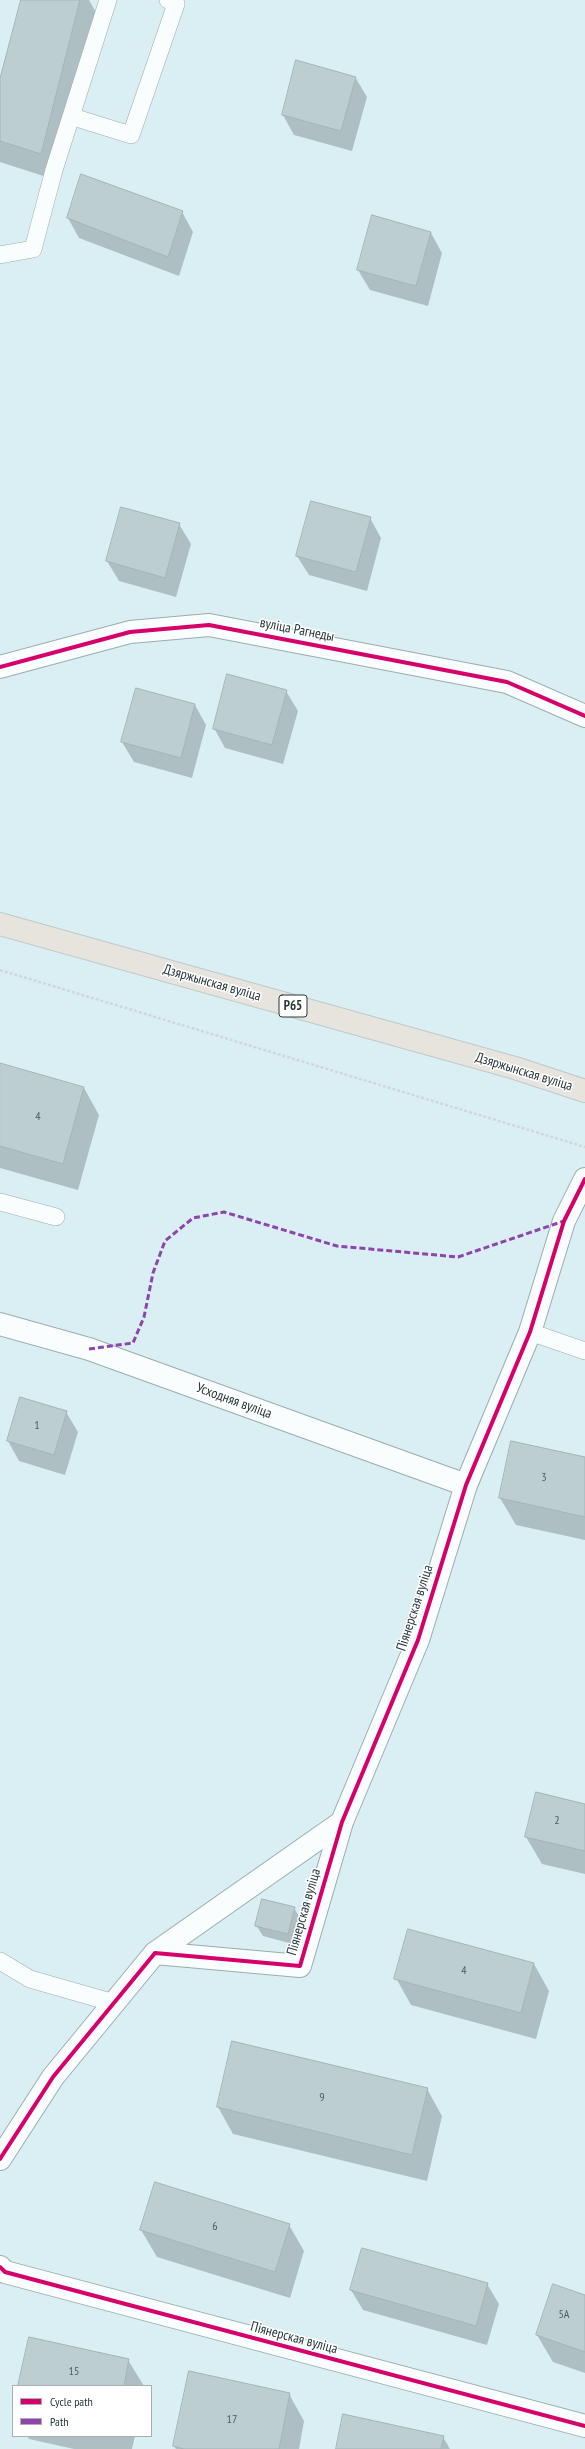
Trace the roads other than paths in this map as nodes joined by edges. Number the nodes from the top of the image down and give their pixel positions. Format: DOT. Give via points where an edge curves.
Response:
graph roads {
  1 [pos="108,0"];
  2 [pos="168,0"];
  3 [pos="73,117"];
  4 [pos="0,255"];
  5 [pos="0,667"];
  6 [pos="585,716"];
  7 [pos="0,924"];
  8 [pos="585,1091"];
  9 [pos="585,1179"];
  10 [pos="0,1202"];
  11 [pos="56,1218"];
  12 [pos="0,1324"];
  13 [pos="530,1332"];
  14 [pos="585,1351"];
  15 [pos="466,1485"];
  16 [pos="342,1822"];
  17 [pos="155,1953"];
  18 [pos="0,1961"];
  19 [pos="114,2003"];
  20 [pos="0,2159"];
  21 [pos="0,2267"];
  22 [pos="585,2426"];
  1 -- 3 [label="lane"];
  2 -- 3 [label="lane" via="176,4 131,135"];
  3 -- 4 [label="lane" via="54,170 33,249"];
  5 -- 6 [label="street, вуліца Рагнеды" via="130,632 209,624 507,682"];
  7 -- 8 [label="main road, Дзяржынская вуліца / Р65" via="515,1068"];
  9 -- 13 [label="street, Піянерская вуліца" via="564,1221"];
  10 -- 11 [label="lane"];
  12 -- 15 [label="street, Усходняя вуліца" via="89,1349"];
  13 -- 14 [label="lane"];
  13 -- 15 [label="street, Піянерская вуліца"];
  15 -- 16 [label="street, Піянерская вуліца" via="418,1640"];
  16 -- 17 [label="street"];
  16 -- 17 [label="street, Піянерская вуліца" via="300,1966"];
  17 -- 19 [label="street"];
  18 -- 19 [label="lane" via="30,1979"];
  19 -- 20 [label="street" via="53,2077"];
  21 -- 22 [label="street, Піянерская вуліца" via="5,2272"];
}
